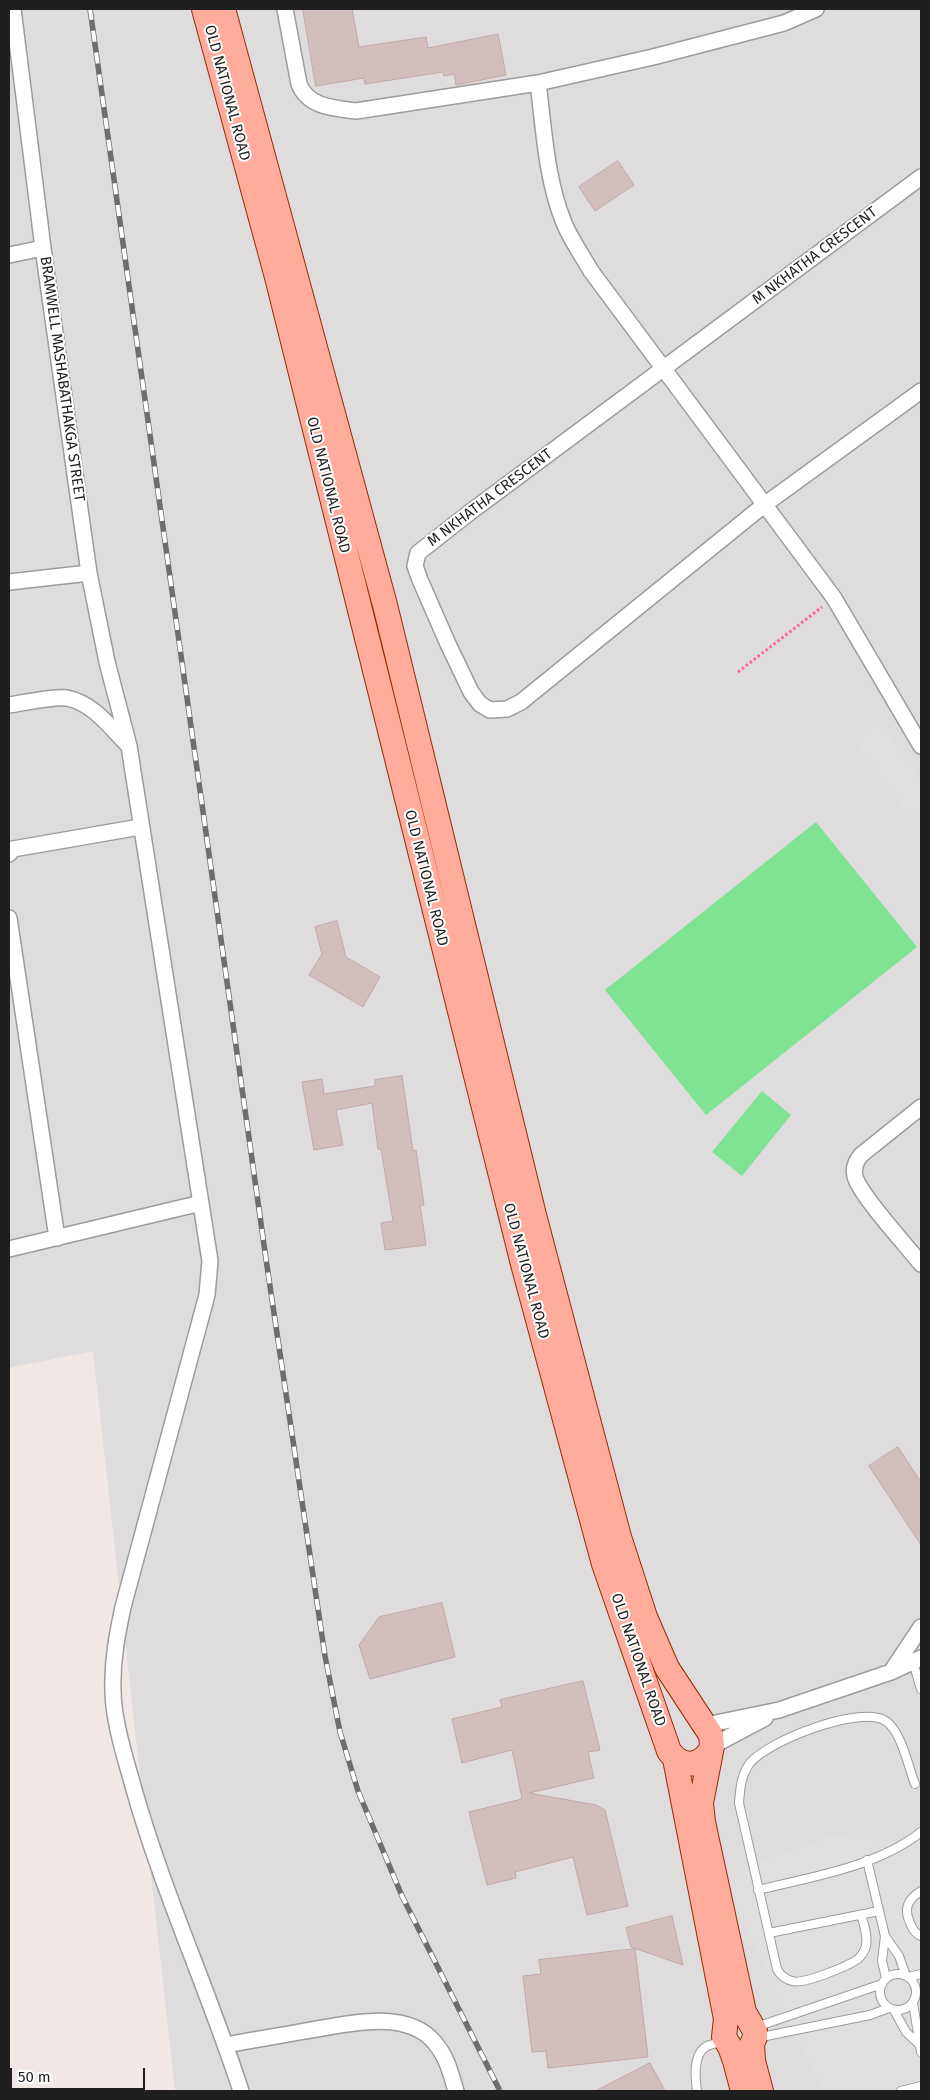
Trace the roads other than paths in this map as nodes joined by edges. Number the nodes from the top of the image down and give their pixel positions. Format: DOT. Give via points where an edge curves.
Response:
graph roads {
  1 [pos="12,9"];
  2 [pos="204,9"];
  3 [pos="223,9"];
  4 [pos="285,9"];
  5 [pos="816,9"];
  6 [pos="538,83"];
  7 [pos="921,177"];
  8 [pos="43,248"];
  9 [pos="9,255"];
  10 [pos="663,369"];
  11 [pos="921,391"];
  12 [pos="764,505"];
  13 [pos="89,573"];
  14 [pos="9,582"];
  15 [pos="9,705"];
  16 [pos="129,746"];
  17 [pos="921,746"];
  18 [pos="140,827"];
  19 [pos="9,854"];
  20 [pos="9,918"];
  21 [pos="921,1107"];
  22 [pos="201,1203"];
  23 [pos="56,1238"];
  24 [pos="9,1249"];
  25 [pos="921,1264"];
  26 [pos="921,1627"];
  27 [pos="917,1660"];
  28 [pos="891,1672"];
  29 [pos="921,1690"];
  30 [pos="779,1710"];
  31 [pos="708,1736"];
  32 [pos="671,1750"];
  33 [pos="915,1784"];
  34 [pos="921,1832"];
  35 [pos="867,1860"];
  36 [pos="758,1890"];
  37 [pos="921,1891"];
  38 [pos="879,1911"];
  39 [pos="862,1915"];
  40 [pos="769,1933"];
  41 [pos="885,1936"];
  42 [pos="921,1936"];
  43 [pos="921,1974"];
  44 [pos="907,1976"];
  45 [pos="884,1981"];
  46 [pos="916,2000"];
  47 [pos="892,2009"];
  48 [pos="740,2035"];
  49 [pos="226,2045"];
  50 [pos="920,2048"];
  51 [pos="921,2086"];
  52 [pos="240,2091"];
  53 [pos="456,2091"];
  54 [pos="697,2091"];
  55 [pos="743,2091"];
  56 [pos="761,2091"];
  57 [pos="901,2091"];
  1 -- 8 [label="street, BRAMWELL MASHABATHAKGA STREET"];
  2 -- 32 [label="main road, OLD NATIONAL ROAD" via="277,277 526,1273 604,1564"];
  3 -- 31 [label="main road, OLD NATIONAL ROAD" via="385,604 534,1215 619,1537 645,1617 667,1668"];
  4 -- 6 [label="street" via="299,84 303,93 315,103 356,111"];
  5 -- 6 [label="street" via="784,23"];
  6 -- 10 [label="street" via="554,193 564,223 591,271"];
  7 -- 10 [label="street, M NKHATHA CRESCENT"];
  8 -- 9 [label="street"];
  8 -- 13 [label="street, BRAMWELL MASHABATHAKGA STREET"];
  10 -- 12 [label="street"];
  10 -- 12 [label="street, M NKHATHA CRESCENT" via="418,553 416,566 420,580 467,684 480,704 490,710 507,709 522,702"];
  11 -- 12 [label="street, M NKHATHA CRESCENT"];
  12 -- 17 [label="street" via="834,598"];
  13 -- 14 [label="street"];
  13 -- 16 [label="street, BRAMWELL MASHABATHAKGA STREET" via="107,662"];
  15 -- 16 [label="street" via="65,698 84,703"];
  16 -- 18 [label="street, BRAMWELL MASHABATHAKGA STREET"];
  18 -- 19 [label="street" via="13,850"];
  18 -- 22 [label="street, BRAMWELL MASHABATHAKGA STREET"];
  20 -- 23 [label="street"];
  21 -- 25 [label="street" via="861,1155 856,1160 854,1174 865,1195"];
  22 -- 23 [label="street"];
  22 -- 49 [label="street, BRAMWELL MASHABATHAKGA STREET" via="210,1261 207,1295 122,1607 114,1648 113,1692 122,1745 145,1829"];
  23 -- 24 [label="street"];
  26 -- 28 [label="street"];
  27 -- 28 [label="street"];
  27 -- 29 [label="lane"];
  28 -- 30 [label="street"];
  30 -- 31 [label="street"];
  30 -- 31 [label="street"];
  31 -- 32 [label="main road" via="706,1758 699,1762 682,1763"];
  31 -- 32 [label="main road, OLD NATIONAL ROAD" via="694,1719 684,1719 669,1732"];
  31 -- 48 [label="main road, OLD NATIONAL ROAD" via="701,1802 703,1822 744,2012"];
  32 -- 48 [label="main road, OLD NATIONAL ROAD" via="726,2019"];
  33 -- 36 [label="lane" via="896,1731 883,1719 845,1718 769,1747 749,1764 740,1789 739,1803"];
  34 -- 35 [label="lane" via="881,1856"];
  35 -- 36 [label="lane"];
  35 -- 38 [label="lane"];
  36 -- 40 [label="lane"];
  37 -- 42 [label="lane" via="908,1902 906,1912 913,1930"];
  38 -- 39 [label="lane"];
  38 -- 41 [label="lane"];
  39 -- 40 [label="lane"];
  39 -- 40 [label="lane" via="867,1939 860,1958 849,1965 801,1981 792,1981 778,1972"];
  41 -- 44 [label="lane" via="899,1956"];
  41 -- 45 [label="lane"];
  43 -- 44 [label="lane"];
  44 -- 45 [label="lane" via="900,1974"];
  44 -- 46 [label="lane" via="916,1986"];
  45 -- 47 [label="lane" via="880,1998"];
  45 -- 48 [label="lane"];
  46 -- 47 [label="lane" via="903,2010"];
  46 -- 50 [label="lane"];
  47 -- 48 [label="lane" via="766,2036"];
  47 -- 50 [label="lane"];
  48 -- 54 [label="lane" via="706,2046 700,2052"];
  48 -- 55 [label="main road, OLD NATIONAL ROAD"];
  48 -- 56 [label="main road, OLD NATIONAL ROAD" via="753,2061"];
  49 -- 52 [label="street, BRAMWELL MASHABATHAKGA STREET"];
  49 -- 53 [label="street" via="362,2021 401,2023 435,2042 449,2065"];
  51 -- 57 [label="lane"];
}
